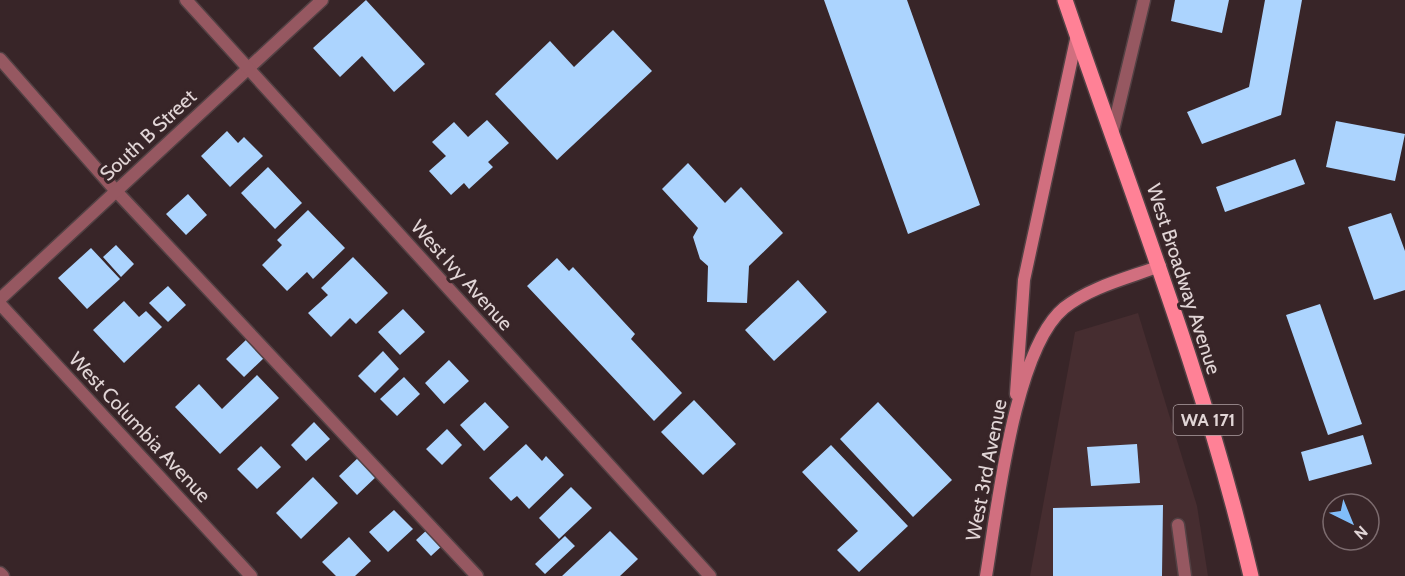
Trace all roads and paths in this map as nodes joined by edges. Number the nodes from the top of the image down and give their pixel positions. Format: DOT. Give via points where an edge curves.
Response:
graph roads {
  1 [pos="186,0"];
  2 [pos="322,0"];
  3 [pos="1065,0"];
  4 [pos="1144,0"];
  5 [pos="1077,35"];
  6 [pos="0,60"];
  7 [pos="248,69"];
  8 [pos="1112,134"];
  9 [pos="116,191"];
  10 [pos="1160,266"];
  11 [pos="0,298"];
  12 [pos="0,304"];
  13 [pos="1015,410"];
  14 [pos="1178,525"];
  15 [pos="0,573"];
  16 [pos="3,576"];
  17 [pos="251,576"];
  18 [pos="477,576"];
  19 [pos="710,576"];
  20 [pos="986,576"];
  21 [pos="1185,576"];
  22 [pos="1251,576"];
  1 -- 7 [label="street, West Ivy Avenue"];
  2 -- 7 [label="street, South B Street"];
  3 -- 5 [label="main road, West Broadway Avenue / WA 171"];
  4 -- 8 [label="street"];
  5 -- 8 [label="main road, West Broadway Avenue / WA 171"];
  5 -- 13 [label="main road" via="1024,280"];
  6 -- 9 [label="street"];
  7 -- 9 [label="street, South B Street"];
  7 -- 19 [label="street, West Ivy Avenue"];
  8 -- 10 [label="main road, West Broadway Avenue / WA 171"];
  9 -- 11 [label="street, South B Street"];
  9 -- 18 [label="street"];
  10 -- 13 [label="main road, West 3rd Avenue" via="1085,294 1063,309 1039,342"];
  10 -- 22 [label="main road, West Broadway Avenue / WA 171" via="1231,493"];
  12 -- 17 [label="street, West Columbia Avenue"];
  13 -- 20 [label="main road, West 3rd Avenue"];
  14 -- 21 [label="street"];
  15 -- 16 [label="street"];
}
